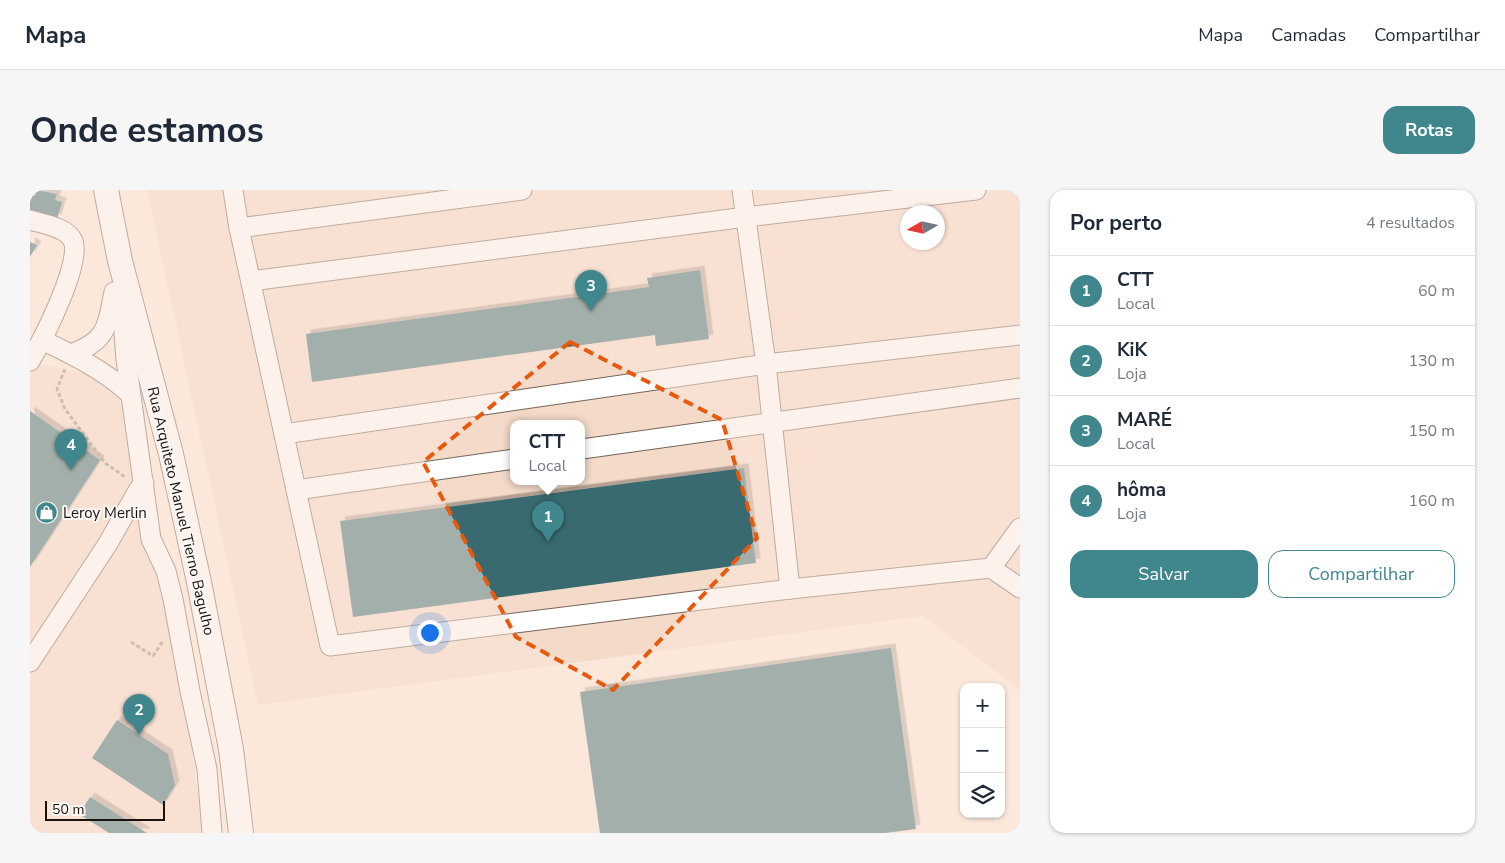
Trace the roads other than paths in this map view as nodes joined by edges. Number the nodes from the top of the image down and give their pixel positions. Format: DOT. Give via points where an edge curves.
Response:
graph roads {
  1 [pos="233,190"];
  2 [pos="522,190"];
  3 [pos="742,190"];
  4 [pos="976,190"];
  5 [pos="106,191"];
  6 [pos="746,217"];
  7 [pos="30,220"];
  8 [pos="239,228"];
  9 [pos="120,261"];
  10 [pos="251,282"];
  11 [pos="1020,335"];
  12 [pos="42,340"];
  13 [pos="71,354"];
  14 [pos="30,361"];
  15 [pos="766,364"];
  16 [pos="1020,388"];
  17 [pos="130,394"];
  18 [pos="772,422"];
  19 [pos="284,434"];
  20 [pos="585,449"];
  21 [pos="510,460"];
  22 [pos="135,483"];
  23 [pos="296,490"];
  24 [pos="1020,528"];
  25 [pos="990,568"];
  26 [pos="1020,588"];
  27 [pos="790,589"];
  28 [pos="30,662"];
  29 [pos="212,833"];
  30 [pos="241,833"];
  1 -- 8 [label="street"];
  2 -- 8 [label="street"];
  3 -- 6 [label="street"];
  4 -- 6 [label="street"];
  5 -- 9 [label="main road, Rua Arquiteto Manuel Tierno Bagulho"];
  6 -- 10 [label="street"];
  6 -- 15 [label="street"];
  7 -- 12 [label="street" via="68,234 75,249 72,270"];
  8 -- 10 [label="street"];
  9 -- 13 [label="street" via="108,322 101,337 88,348"];
  9 -- 17 [label="street" via="122,325"];
  9 -- 30 [label="main road, Rua Arquiteto Manuel Tierno Bagulho" via="171,454 199,582 231,748"];
  10 -- 19 [label="street"];
  11 -- 15 [label="street"];
  12 -- 13 [label="street"];
  12 -- 14 [label="street"];
  13 -- 17 [label="street" via="120,384"];
  15 -- 18 [label="street"];
  15 -- 19 [label="street"];
  16 -- 18 [label="street"];
  17 -- 22 [label="street"];
  18 -- 20 [label="street"];
  18 -- 27 [label="street"];
  19 -- 23 [label="street"];
  21 -- 23 [label="street"];
  22 -- 28 [label="street" via="139,489 108,545"];
  22 -- 29 [label="street" via="173,599 208,769"];
  23 -- 27 [label="street" via="330,646"];
  24 -- 25 [label="street"];
  25 -- 26 [label="street"];
  25 -- 27 [label="street"];
}
